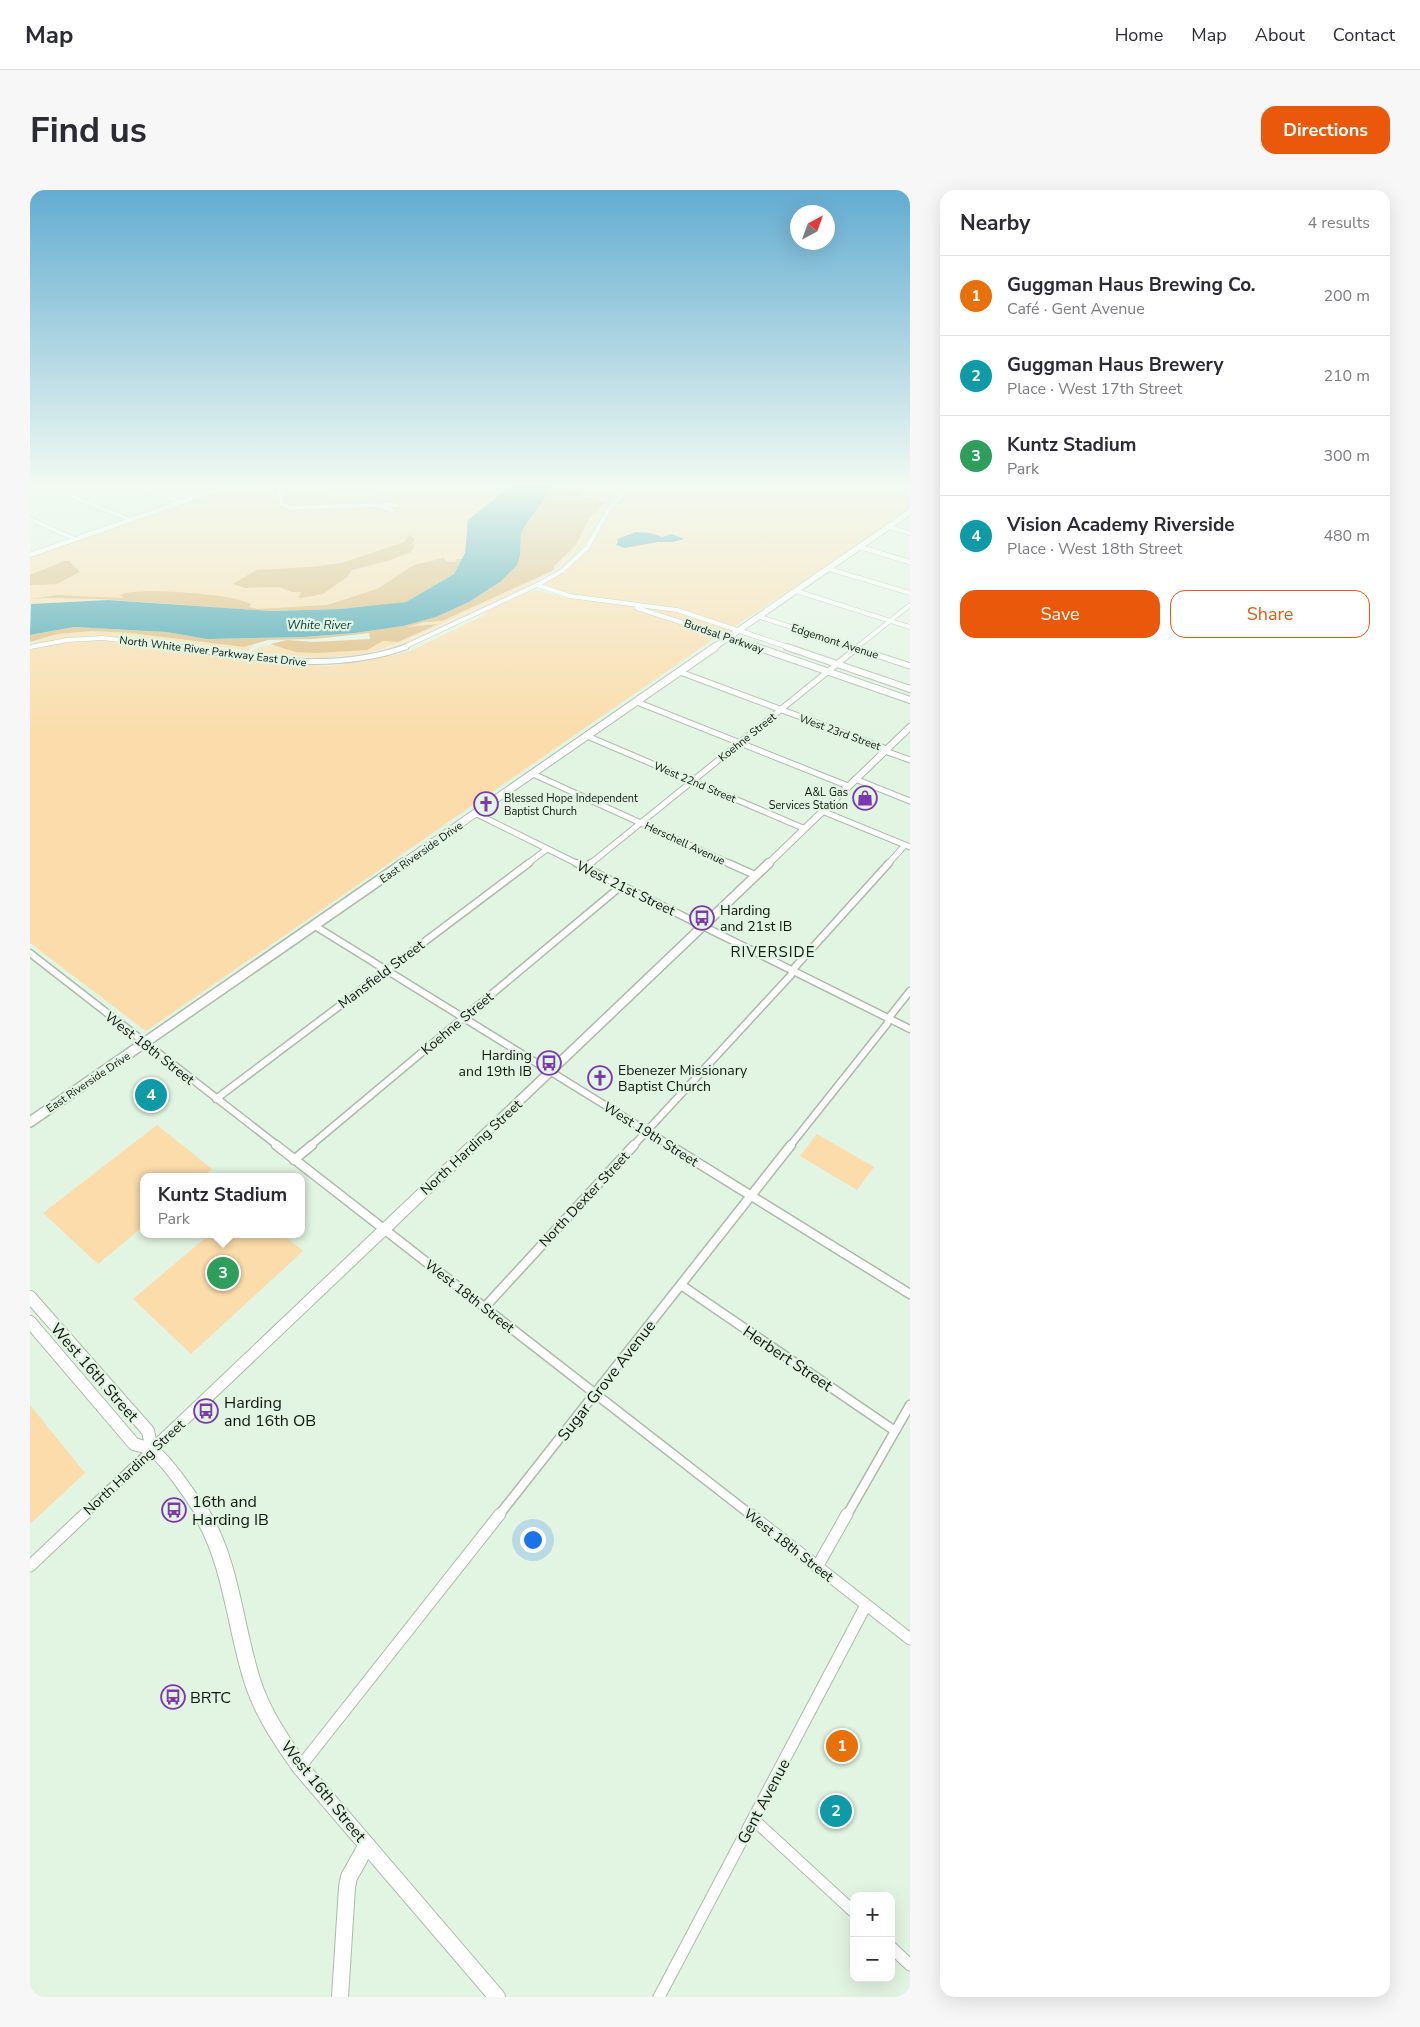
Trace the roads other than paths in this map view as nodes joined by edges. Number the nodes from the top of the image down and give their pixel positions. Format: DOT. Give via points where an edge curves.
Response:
graph roads {
  1 [pos="566,567"];
  2 [pos="830,568"];
  3 [pos="535,586"];
  4 [pos="797,591"];
  5 [pos="910,592"];
  6 [pos="910,605"];
  7 [pos="672,609"];
  8 [pos="762,616"];
  9 [pos="669,617"];
  10 [pos="892,620"];
  11 [pos="910,626"];
  12 [pos="740,631"];
  13 [pos="730,638"];
  14 [pos="858,647"];
  15 [pos="30,648"];
  16 [pos="837,664"];
  17 [pos="910,664"];
  18 [pos="681,671"];
  19 [pos="828,672"];
  20 [pos="910,689"];
  21 [pos="910,700"];
  22 [pos="636,702"];
  23 [pos="782,708"];
  24 [pos="910,727"];
  25 [pos="588,736"];
  26 [pos="739,743"];
  27 [pos="887,749"];
  28 [pos="910,760"];
  29 [pos="534,774"];
  30 [pos="855,779"];
  31 [pos="693,781"];
  32 [pos="848,786"];
  33 [pos="910,801"];
  34 [pos="822,811"];
  35 [pos="477,814"];
  36 [pos="641,823"];
  37 [pos="803,828"];
  38 [pos="908,846"];
  39 [pos="547,849"];
  40 [pos="585,868"];
  41 [pos="755,875"];
  42 [pos="621,886"];
  43 [pos="315,926"];
  44 [pos="703,926"];
  45 [pos="30,953"];
  46 [pos="387,970"];
  47 [pos="793,971"];
  48 [pos="910,991"];
  49 [pos="464,1018"];
  50 [pos="889,1019"];
  51 [pos="910,1029"];
  52 [pos="144,1044"];
  53 [pos="551,1072"];
  54 [pos="216,1099"];
  55 [pos="30,1122"];
  56 [pos="647,1131"];
  57 [pos="294,1160"];
  58 [pos="751,1196"];
  59 [pos="384,1230"];
  60 [pos="681,1285"];
  61 [pos="910,1294"];
  62 [pos="30,1297"];
  63 [pos="484,1308"];
  64 [pos="30,1322"];
  65 [pos="595,1394"];
  66 [pos="910,1405"];
  67 [pos="895,1431"];
  68 [pos="152,1450"];
  69 [pos="30,1566"];
  70 [pos="817,1567"];
  71 [pos="866,1605"];
  72 [pos="910,1639"];
  73 [pos="300,1767"];
  74 [pos="754,1819"];
  75 [pos="367,1845"];
  76 [pos="850,1908"];
  77 [pos="895,1951"];
  78 [pos="910,1965"];
  79 [pos="340,1997"];
  80 [pos="497,1997"];
  81 [pos="659,1997"];
  1 -- 3 [label="street, North White River Parkway East Drive"];
  2 -- 4 [label="main road, East Riverside Drive"];
  2 -- 5 [label="street"];
  3 -- 7 [label="street, Burdsal Parkway" via="566,595"];
  3 -- 9 [label="street, Burdsal Parkway" via="563,597 626,605"];
  3 -- 15 [label="street, North White River Parkway East Drive" via="408,647 353,661 293,662 105,638 66,640"];
  4 -- 8 [label="main road, East Riverside Drive"];
  4 -- 10 [label="street"];
  6 -- 10 [label="street, Koehne Street"];
  7 -- 9 [label="street"];
  7 -- 12 [label="street, Burdsal Parkway"];
  8 -- 12 [label="main road, East Riverside Drive"];
  8 -- 14 [label="street, Edgemont Avenue"];
  9 -- 13 [label="street, Burdsal Parkway"];
  10 -- 11 [label="street"];
  10 -- 14 [label="street, Koehne Street"];
  12 -- 13 [label="main road, East Riverside Drive"];
  12 -- 16 [label="street, Burdsal Parkway"];
  13 -- 18 [label="main road, East Riverside Drive"];
  13 -- 19 [label="street, Burdsal Parkway"];
  14 -- 16 [label="street, Koehne Street"];
  14 -- 17 [label="street, Edgemont Avenue"];
  16 -- 19 [label="street, Koehne Street"];
  16 -- 20 [label="street, Burdsal Parkway"];
  18 -- 22 [label="main road, East Riverside Drive"];
  18 -- 23 [label="street, West 23rd Street"];
  19 -- 21 [label="street, Burdsal Parkway"];
  19 -- 23 [label="street, Koehne Street"];
  22 -- 25 [label="main road, East Riverside Drive"];
  22 -- 26 [label="street"];
  23 -- 26 [label="street, Koehne Street"];
  23 -- 27 [label="street, West 23rd Street"];
  24 -- 27 [label="street, North Harding Street"];
  25 -- 29 [label="main road, East Riverside Drive"];
  25 -- 31 [label="street, West 22nd Street"];
  26 -- 31 [label="street, Koehne Street"];
  26 -- 32 [label="street"];
  27 -- 28 [label="street, West 23rd Street"];
  27 -- 30 [label="street, North Harding Street"];
  29 -- 35 [label="main road, East Riverside Drive"];
  29 -- 36 [label="street, Herschell Avenue"];
  30 -- 32 [label="street, North Harding Street"];
  30 -- 33 [label="street"];
  31 -- 36 [label="street, Koehne Street"];
  31 -- 37 [label="street, West 22nd Street"];
  32 -- 34 [label="street, North Harding Street"];
  34 -- 37 [label="street, North Harding Street"];
  34 -- 38 [label="street"];
  35 -- 39 [label="street, West 21st Street"];
  35 -- 43 [label="main road, East Riverside Drive"];
  36 -- 40 [label="street, Koehne Street"];
  36 -- 41 [label="street, Herschell Avenue"];
  37 -- 41 [label="street, North Harding Street"];
  38 -- 47 [label="street, North Dexter Street"];
  39 -- 40 [label="street, West 21st Street"];
  39 -- 46 [label="street, Mansfield Street"];
  40 -- 42 [label="street, West 21st Street"];
  41 -- 44 [label="street, North Harding Street"];
  42 -- 44 [label="street, West 21st Street"];
  42 -- 49 [label="street, Koehne Street"];
  43 -- 46 [label="street, West 19th Street"];
  43 -- 52 [label="main road, East Riverside Drive"];
  44 -- 47 [label="street, West 21st Street"];
  44 -- 53 [label="street, North Harding Street"];
  45 -- 52 [label="street, West 18th Street"];
  46 -- 49 [label="street, West 19th Street"];
  46 -- 54 [label="street, Mansfield Street"];
  47 -- 50 [label="street, West 21st Street"];
  47 -- 56 [label="street, North Dexter Street"];
  48 -- 50 [label="street, Sugar Grove Avenue"];
  49 -- 53 [label="street, West 19th Street"];
  49 -- 57 [label="street, Koehne Street"];
  50 -- 51 [label="street, West 21st Street"];
  50 -- 58 [label="street, Sugar Grove Avenue"];
  52 -- 54 [label="street, West 18th Street"];
  52 -- 55 [label="main road, East Riverside Drive"];
  53 -- 56 [label="street, West 19th Street"];
  53 -- 59 [label="street, North Harding Street"];
  54 -- 57 [label="street, West 18th Street"];
  56 -- 58 [label="street, West 19th Street"];
  56 -- 63 [label="street, North Dexter Street"];
  57 -- 59 [label="street, West 18th Street"];
  58 -- 60 [label="street, Sugar Grove Avenue"];
  58 -- 61 [label="street, West 19th Street"];
  59 -- 63 [label="street, West 18th Street"];
  59 -- 68 [label="street, North Harding Street"];
  60 -- 65 [label="street, Sugar Grove Avenue"];
  60 -- 67 [label="street, Herbert Street"];
  62 -- 68 [label="main road, West 16th Street" via="148,1431"];
  63 -- 65 [label="street, West 18th Street"];
  64 -- 68 [label="main road, West 16th Street" via="134,1444"];
  65 -- 70 [label="street, West 18th Street"];
  65 -- 73 [label="street, Sugar Grove Avenue"];
  66 -- 67 [label="street"];
  67 -- 70 [label="street"];
  68 -- 69 [label="street, North Harding Street"];
  68 -- 73 [label="main road, West 16th Street" via="195,1501 217,1543 254,1684 274,1726"];
  70 -- 71 [label="street, West 18th Street"];
  71 -- 72 [label="street, West 18th Street"];
  71 -- 74 [label="street, Gent Avenue"];
  73 -- 75 [label="main road, West 16th Street"];
  74 -- 76 [label="street"];
  74 -- 81 [label="street, Gent Avenue"];
  75 -- 79 [label="main road" via="346,1887"];
  75 -- 80 [label="main road, West 16th Street"];
  77 -- 78 [label="street"];
}
